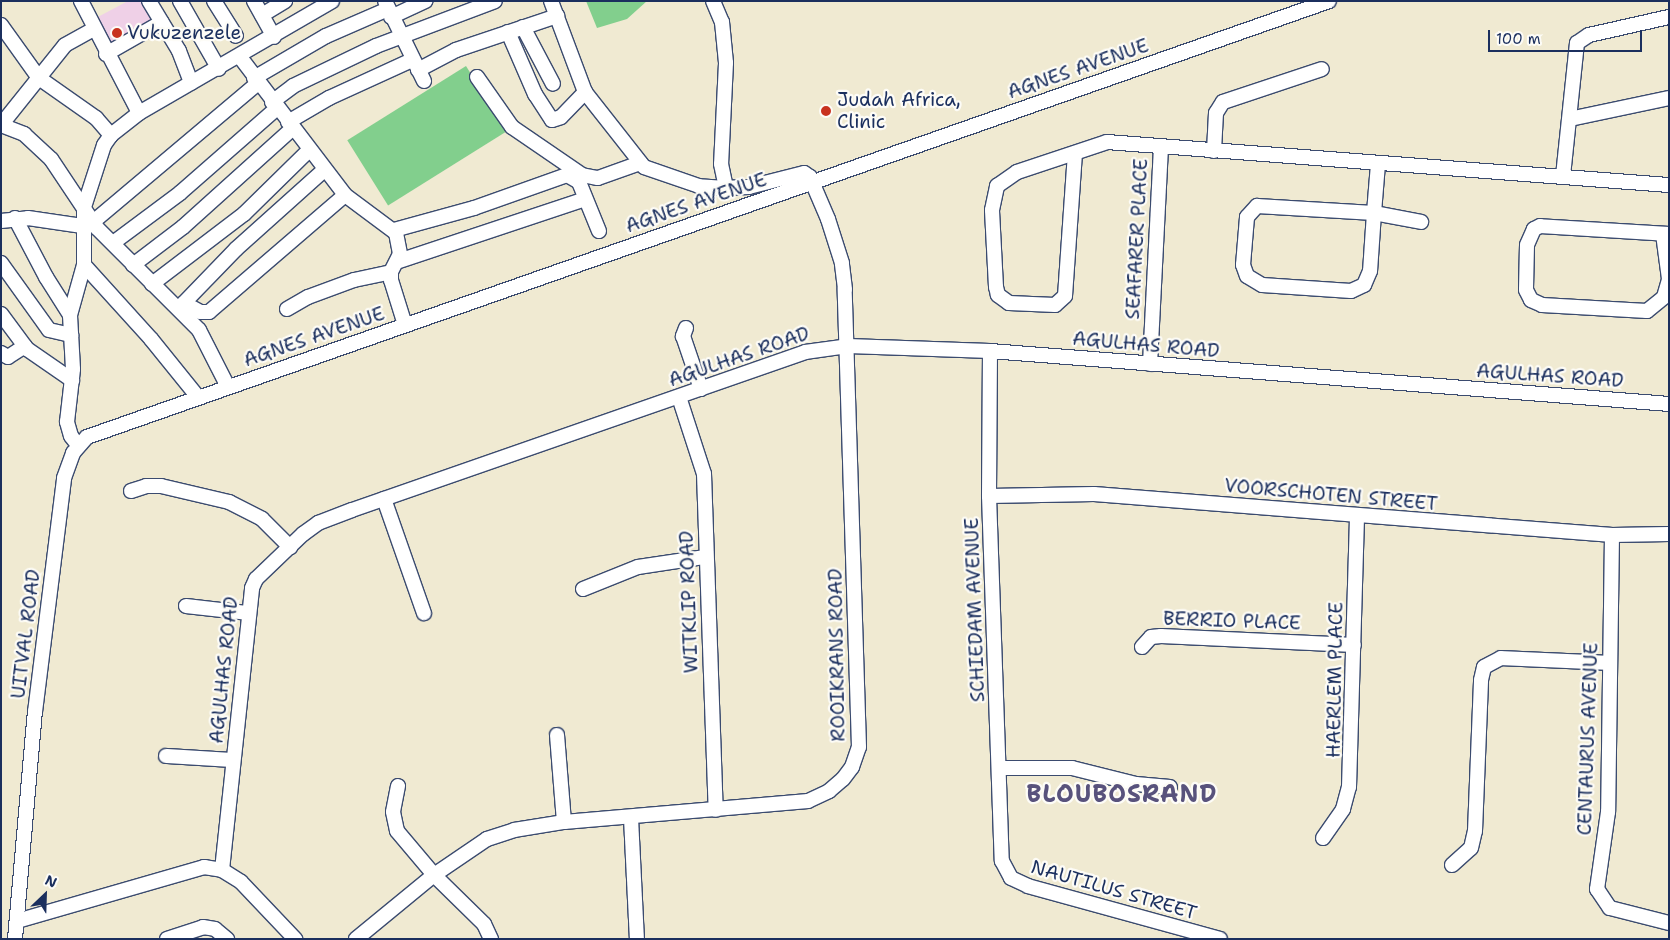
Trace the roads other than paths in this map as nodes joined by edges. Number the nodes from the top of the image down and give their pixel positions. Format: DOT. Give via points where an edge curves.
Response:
graph roads {
  1 [pos="81,1"];
  2 [pos="150,1"];
  3 [pos="180,1"];
  4 [pos="214,1"];
  5 [pos="254,1"];
  6 [pos="284,1"];
  7 [pos="332,1"];
  8 [pos="425,1"];
  9 [pos="495,1"];
  10 [pos="551,1"];
  11 [pos="713,1"];
  12 [pos="1329,1"];
  13 [pos="388,9"];
  14 [pos="262,15"];
  15 [pos="557,16"];
  16 [pos="1669,17"];
  17 [pos="162,22"];
  18 [pos="1,25"];
  19 [pos="524,27"];
  20 [pos="94,29"];
  21 [pos="508,32"];
  22 [pos="236,36"];
  23 [pos="274,37"];
  24 [pos="402,38"];
  25 [pos="106,54"];
  26 [pos="240,57"];
  27 [pos="1322,68"];
  28 [pos="219,69"];
  29 [pos="418,70"];
  30 [pos="477,77"];
  31 [pos="39,78"];
  32 [pos="256,80"];
  33 [pos="192,82"];
  34 [pos="553,84"];
  35 [pos="586,92"];
  36 [pos="1669,98"];
  37 [pos="275,105"];
  38 [pos="139,113"];
  39 [pos="1570,119"];
  40 [pos="1,125"];
  41 [pos="290,125"];
  42 [pos="111,135"];
  43 [pos="1161,146"];
  44 [pos="308,151"];
  45 [pos="1214,151"];
  46 [pos="1076,153"];
  47 [pos="640,163"];
  48 [pos="1378,164"];
  49 [pos="324,170"];
  50 [pos="1563,176"];
  51 [pos="812,182"];
  52 [pos="1669,185"];
  53 [pos="726,188"];
  54 [pos="345,195"];
  55 [pos="586,199"];
  56 [pos="84,206"];
  57 [pos="1374,213"];
  58 [pos="16,218"];
  59 [pos="1,221"];
  60 [pos="1421,222"];
  61 [pos="88,224"];
  62 [pos="394,230"];
  63 [pos="598,231"];
  64 [pos="1666,234"];
  65 [pos="113,243"];
  66 [pos="1,263"];
  67 [pos="84,265"];
  68 [pos="133,265"];
  69 [pos="395,266"];
  70 [pos="1669,280"];
  71 [pos="152,284"];
  72 [pos="182,306"];
  73 [pos="287,309"];
  74 [pos="1,314"];
  75 [pos="70,315"];
  76 [pos="405,325"];
  77 [pos="686,328"];
  78 [pos="70,335"];
  79 [pos="25,346"];
  80 [pos="848,346"];
  81 [pos="990,351"];
  82 [pos="1,352"];
  83 [pos="1150,364"];
  84 [pos="72,380"];
  85 [pos="228,387"];
  86 [pos="701,389"];
  87 [pos="198,397"];
  88 [pos="679,397"];
  89 [pos="1669,404"];
  90 [pos="78,445"];
  91 [pos="131,491"];
  92 [pos="989,496"];
  93 [pos="384,499"];
  94 [pos="1358,517"];
  95 [pos="1669,534"];
  96 [pos="1612,535"];
  97 [pos="290,547"];
  98 [pos="705,557"];
  99 [pos="583,589"];
  100 [pos="186,606"];
  101 [pos="247,613"];
  102 [pos="424,613"];
  103 [pos="1354,645"];
  104 [pos="1142,647"];
  105 [pos="1610,663"];
  106 [pos="558,735"];
  107 [pos="166,756"];
  108 [pos="233,760"];
  109 [pos="1000,768"];
  110 [pos="398,786"];
  111 [pos="1170,787"];
  112 [pos="716,810"];
  113 [pos="632,818"];
  114 [pos="564,822"];
  115 [pos="1323,838"];
  116 [pos="1452,864"];
  117 [pos="1004,867"];
  118 [pos="222,870"];
  119 [pos="434,875"];
  120 [pos="17,921"];
  121 [pos="1669,922"];
  122 [pos="15,939"];
  123 [pos="166,939"];
  124 [pos="227,939"];
  125 [pos="296,939"];
  126 [pos="356,939"];
  127 [pos="491,939"];
  128 [pos="637,939"];
  129 [pos="1220,939"];
  1 -- 20 [label="street"];
  2 -- 17 [label="street"];
  3 -- 28 [label="street"];
  4 -- 22 [label="street"];
  5 -- 14 [label="street"];
  6 -- 14 [label="street"];
  7 -- 23 [label="street"];
  8 -- 13 [label="street"];
  9 -- 24 [label="street"];
  10 -- 15 [label="street"];
  11 -- 53 [label="street" via="722,22 726,63 721,164"];
  12 -- 51 [label="street, AGNES AVENUE"];
  13 -- 24 [label="street"];
  13 -- 32 [label="street" via="326,36"];
  14 -- 23 [label="street"];
  15 -- 19 [label="street"];
  15 -- 35 [label="street"];
  16 -- 39 [label="street" via="1590,35 1577,43 1573,58"];
  17 -- 25 [label="street"];
  17 -- 33 [label="street"];
  18 -- 31 [label="street"];
  19 -- 21 [label="street"];
  19 -- 34 [label="street"];
  20 -- 25 [label="street"];
  20 -- 31 [label="street" via="65,45"];
  21 -- 29 [label="street" via="456,50"];
  21 -- 35 [label="street" via="535,94 552,120 561,117"];
  23 -- 26 [label="street"];
  24 -- 29 [label="street"];
  24 -- 37 [label="street" via="376,46 293,86"];
  25 -- 38 [label="street"];
  26 -- 28 [label="street"];
  26 -- 32 [label="street"];
  27 -- 45 [label="street" via="1223,102 1216,113"];
  28 -- 33 [label="street"];
  29 -- 41 [label="street" via="329,98"];
  30 -- 47 [label="street" via="512,127 582,175 598,178"];
  31 -- 40 [label="street"];
  31 -- 42 [label="street" via="96,118"];
  32 -- 37 [label="street"];
  32 -- 61 [label="street"];
  33 -- 38 [label="street"];
  35 -- 47 [label="street"];
  36 -- 39 [label="street"];
  37 -- 41 [label="street"];
  37 -- 65 [label="street" via="180,193"];
  38 -- 42 [label="street"];
  39 -- 50 [label="street"];
  40 -- 56 [label="street" via="24,134 41,149"];
  41 -- 44 [label="street"];
  41 -- 68 [label="street" via="183,227"];
  42 -- 56 [label="street" via="93,171"];
  43 -- 45 [label="street"];
  43 -- 46 [label="street" via="1106,142"];
  43 -- 83 [label="street, SEAFARER PLACE"];
  44 -- 49 [label="street"];
  44 -- 71 [label="street" via="244,214"];
  45 -- 48 [label="street"];
  46 -- 46 [label="street" via="1065,296 1055,305 1009,302 998,295 996,287 992,204 997,186 1017,172"];
  47 -- 53 [label="street" via="651,171 678,180"];
  48 -- 50 [label="street"];
  48 -- 57 [label="street"];
  49 -- 54 [label="street"];
  49 -- 72 [label="street" via="236,248"];
  50 -- 52 [label="street"];
  51 -- 53 [label="street" via="807,174 800,173 770,182"];
  51 -- 76 [label="street, AGNES AVENUE"];
  51 -- 80 [label="street, ROOIKRANS ROAD" via="842,263"];
  54 -- 62 [label="street"];
  54 -- 72 [label="street" via="209,312"];
  55 -- 62 [label="street" via="576,179 567,175 474,208"];
  55 -- 63 [label="street"];
  55 -- 69 [label="street"];
  56 -- 61 [label="street"];
  57 -- 57 [label="street" via="1370,271 1358,290 1262,285 1250,280 1244,270 1247,218 1253,208 1264,205"];
  57 -- 60 [label="street"];
  58 -- 59 [label="street"];
  58 -- 61 [label="street"];
  58 -- 75 [label="street"];
  61 -- 65 [label="street"];
  61 -- 67 [label="street"];
  62 -- 69 [label="street" via="399,243"];
  64 -- 70 [label="street"];
  64 -- 70 [label="street" via="1540,226 1534,229 1527,245 1526,290 1531,300 1542,305 1648,311 1664,297"];
  65 -- 68 [label="street"];
  66 -- 78 [label="street" via="49,330"];
  67 -- 75 [label="street"];
  67 -- 87 [label="street"];
  68 -- 71 [label="street"];
  69 -- 73 [label="street" via="300,301"];
  69 -- 76 [label="street" via="392,288"];
  71 -- 72 [label="street"];
  72 -- 85 [label="street" via="199,330"];
  74 -- 79 [label="street"];
  75 -- 78 [label="street"];
  76 -- 85 [label="street, AGNES AVENUE"];
  77 -- 86 [label="street" via="683,336"];
  78 -- 84 [label="street"];
  79 -- 82 [label="street" via="8,357"];
  79 -- 84 [label="street"];
  80 -- 81 [label="street, AGULHAS ROAD"];
  80 -- 86 [label="street, AGULHAS ROAD" via="805,352"];
  80 -- 112 [label="street, ROOIKRANS ROAD" via="861,736 856,756 835,787 814,800"];
  81 -- 83 [label="street, AGULHAS ROAD"];
  81 -- 92 [label="street, SCHIEDAM AVENUE"];
  83 -- 89 [label="street, AGULHAS ROAD"];
  84 -- 90 [label="street" via="68,430"];
  85 -- 87 [label="street, AGNES AVENUE"];
  86 -- 88 [label="street, AGULHAS ROAD"];
  87 -- 90 [label="street, AGNES AVENUE" via="94,434"];
  88 -- 93 [label="street, AGULHAS ROAD"];
  88 -- 98 [label="street, WITKLIP ROAD" via="704,474"];
  90 -- 120 [label="street, UITVAL ROAD" via="64,478 36,712"];
  91 -- 97 [label="street" via="161,486 229,502 262,519"];
  92 -- 94 [label="street, VOORSCHOTEN STREET" via="1094,494"];
  92 -- 109 [label="street, SCHIEDAM AVENUE"];
  93 -- 97 [label="street, AGULHAS ROAD" via="318,523"];
  93 -- 102 [label="street"];
  94 -- 96 [label="street, VOORSCHOTEN STREET"];
  94 -- 103 [label="street, HAERLEM PLACE"];
  95 -- 96 [label="street, VOORSCHOTEN STREET"];
  96 -- 105 [label="street, CENTAURUS AVENUE"];
  97 -- 101 [label="street, AGULHAS ROAD" via="256,579"];
  98 -- 99 [label="street" via="638,567"];
  98 -- 112 [label="street, WITKLIP ROAD"];
  100 -- 101 [label="street"];
  101 -- 108 [label="street, AGULHAS ROAD"];
  103 -- 104 [label="street, BERRIO PLACE" via="1161,636 1151,637"];
  103 -- 115 [label="street, HAERLEM PLACE" via="1348,792 1337,820"];
  105 -- 116 [label="street" via="1501,658 1484,667 1475,831 1471,848"];
  105 -- 121 [label="street, CENTAURUS AVENUE" via="1608,812 1597,889 1610,908"];
  106 -- 114 [label="street"];
  107 -- 108 [label="street"];
  108 -- 118 [label="street, AGULHAS ROAD"];
  109 -- 111 [label="street" via="1072,768 1136,784"];
  109 -- 117 [label="street, SCHIEDAM AVENUE" via="1000,845"];
  110 -- 119 [label="street" via="393,812 397,831"];
  112 -- 113 [label="street, ROOIKRANS ROAD"];
  113 -- 114 [label="street, ROOIKRANS ROAD"];
  113 -- 128 [label="street"];
  114 -- 119 [label="street, ROOIKRANS ROAD" via="514,830 487,839"];
  117 -- 129 [label="street, NAUTILUS STREET" via="1012,878 1028,886"];
  118 -- 120 [label="street" via="192,868"];
  118 -- 125 [label="street" via="241,882"];
  119 -- 126 [label="street, ROOIKRANS ROAD"];
  119 -- 127 [label="street" via="484,924"];
  120 -- 122 [label="street, UITVAL ROAD"];
  123 -- 124 [label="street" via="204,927 215,928"];
}
